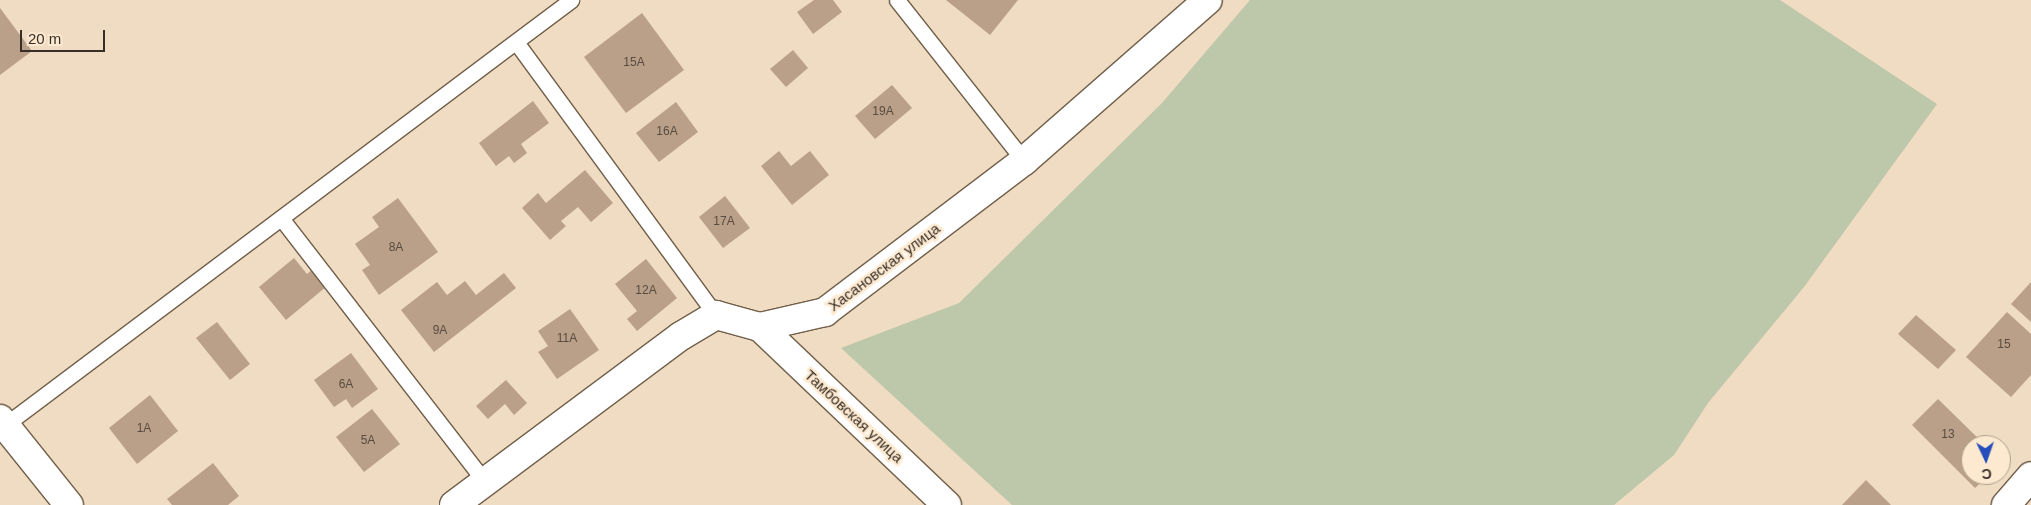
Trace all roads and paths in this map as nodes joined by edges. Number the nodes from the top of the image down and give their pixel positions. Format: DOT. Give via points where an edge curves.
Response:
graph roads {
  1 [pos="571,0"];
  2 [pos="897,0"];
  3 [pos="1208,0"];
  4 [pos="516,42"];
  5 [pos="1024,161"];
  6 [pos="281,218"];
  7 [pos="716,315"];
  8 [pos="760,328"];
  9 [pos="2,422"];
  10 [pos="2031,476"];
  11 [pos="485,482"];
  12 [pos="69,505"];
  13 [pos="454,505"];
  14 [pos="948,505"];
  15 [pos="2006,505"];
  1 -- 4 [label="lane"];
  2 -- 5 [label="lane"];
  3 -- 5 [label="street, Хасановская улица"];
  4 -- 6 [label="lane"];
  4 -- 7 [label="lane"];
  5 -- 8 [label="street, Хасановская улица" via="825,312"];
  6 -- 9 [label="lane"];
  6 -- 11 [label="lane"];
  7 -- 8 [label="street"];
  7 -- 11 [label="street" via="681,336"];
  8 -- 14 [label="street, Тамбовская улица"];
  9 -- 12 [label="street"];
  10 -- 15 [label="street"];
  11 -- 13 [label="street"];
}
